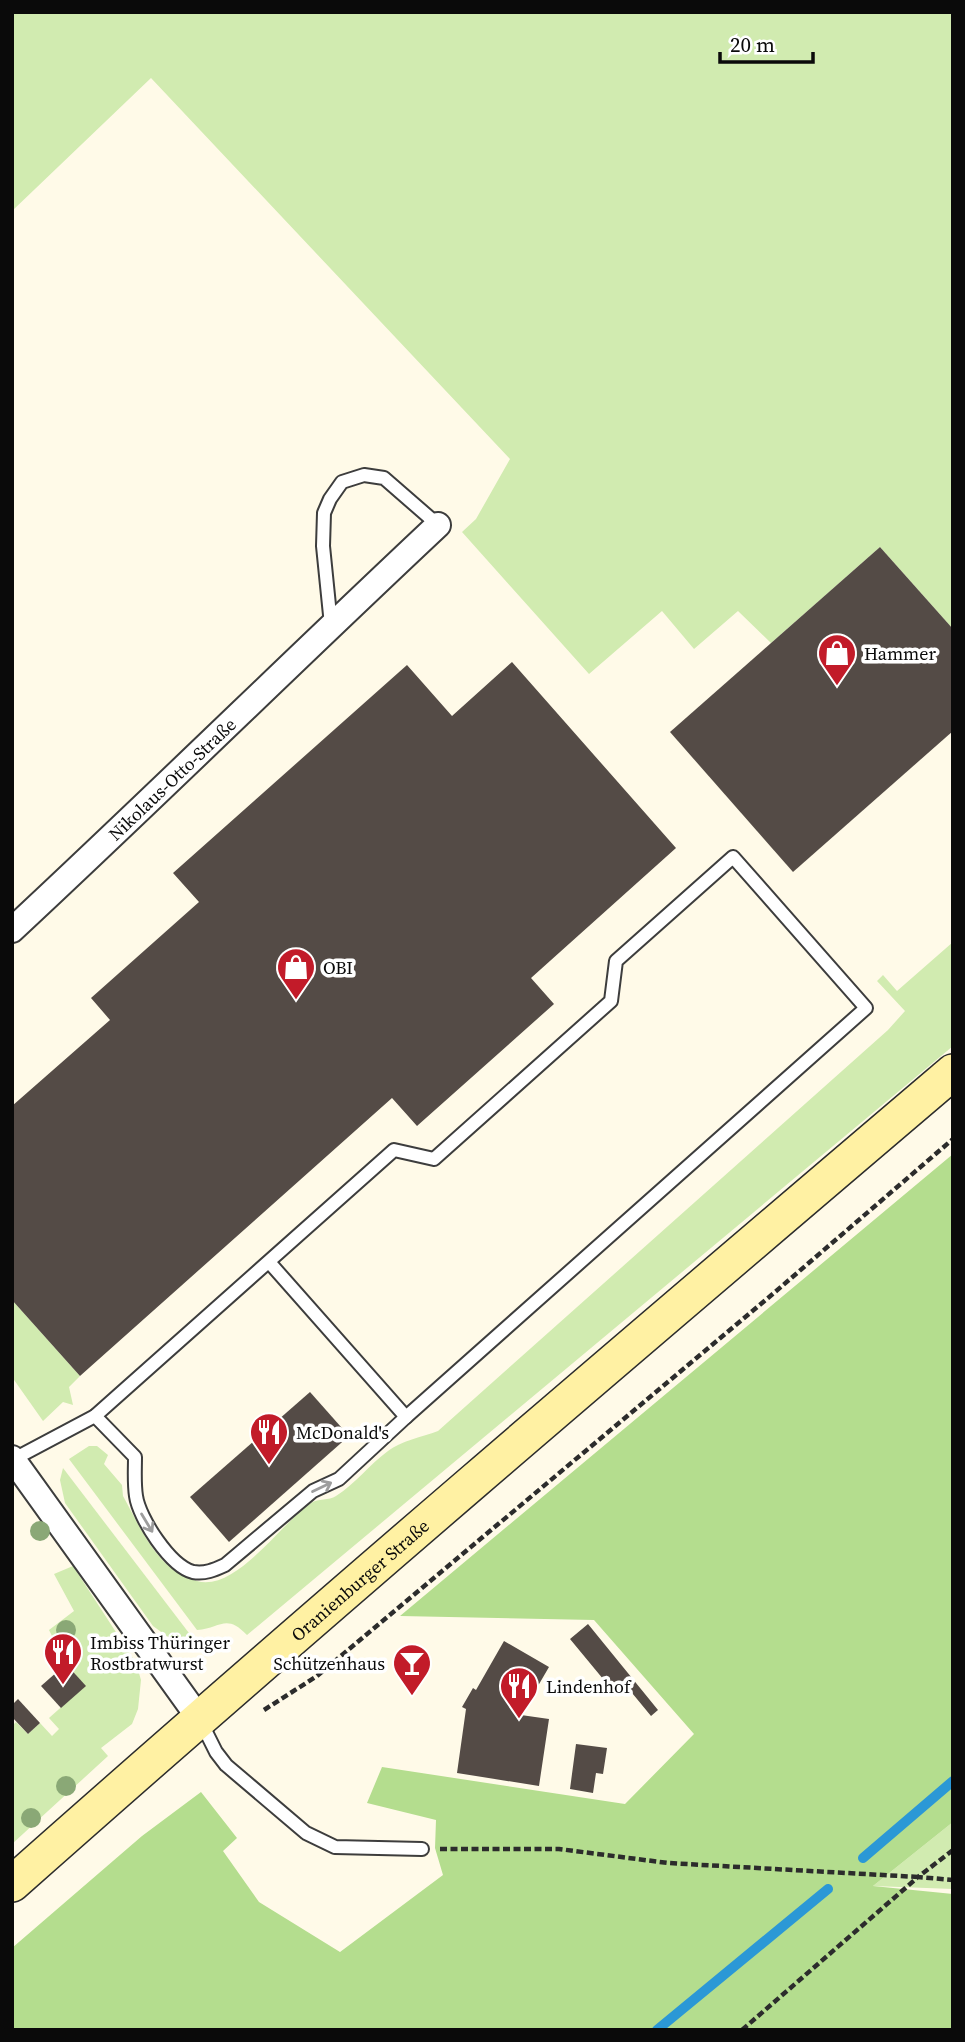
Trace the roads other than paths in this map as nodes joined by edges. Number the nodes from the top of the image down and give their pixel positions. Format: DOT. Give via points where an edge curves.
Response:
graph roads {
  1 [pos="438,525"];
  2 [pos="331,625"];
  3 [pos="12,930"];
  4 [pos="953,1072"];
  5 [pos="269,1262"];
  6 [pos="95,1416"];
  7 [pos="406,1417"];
  8 [pos="13,1459"];
  9 [pos="199,1718"];
  10 [pos="422,1849"];
  11 [pos="12,1884"];
  1 -- 2 [label="street, Nikolaus-Otto-Straße"];
  1 -- 2 [label="lane, Nikolaus-Otto-Straße" via="384,478 364,475 342,482 324,513"];
  2 -- 3 [label="street, Nikolaus-Otto-Straße"];
  4 -- 9 [label="main road, Oranienburger Straße"];
  5 -- 6 [label="lane"];
  5 -- 7 [label="lane"];
  5 -- 7 [label="lane" via="394,1150 434,1159 611,1001 616,961 733,858 866,1008"];
  6 -- 7 [label="lane, one-way" via="135,1457 136,1496 147,1525 179,1565 193,1572 225,1565 313,1491 339,1479"];
  6 -- 8 [label="lane"];
  8 -- 9 [label="street"];
  9 -- 10 [label="lane" via="226,1765 306,1833 335,1847"];
  9 -- 11 [label="main road, Oranienburger Straße"];
}
